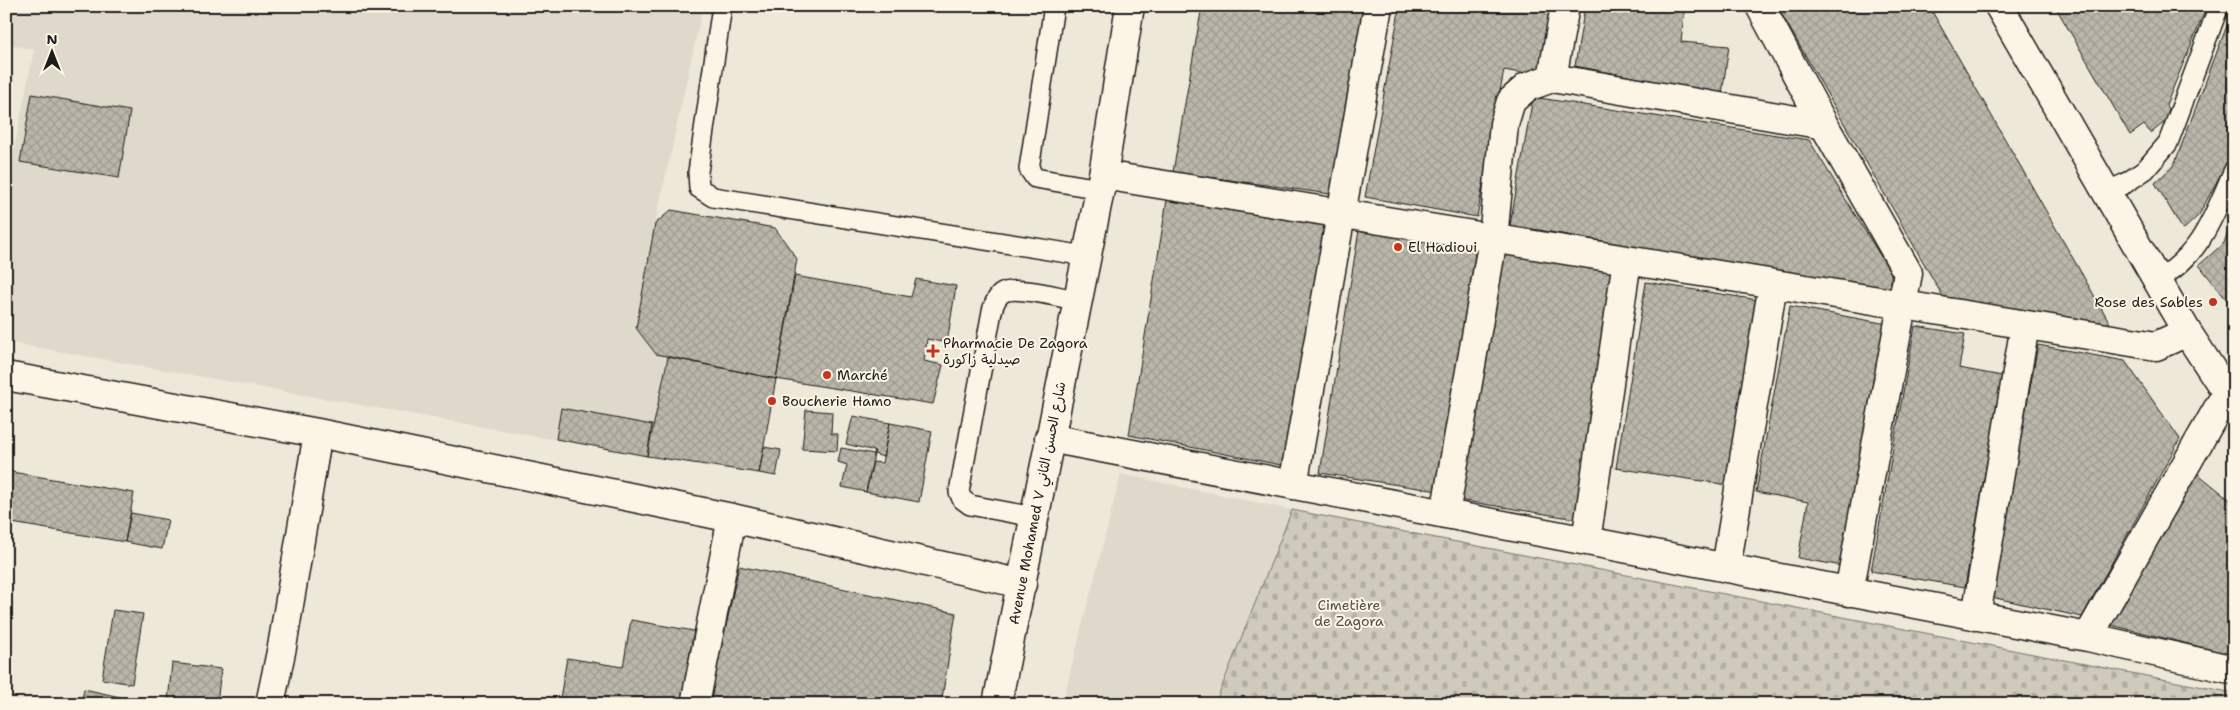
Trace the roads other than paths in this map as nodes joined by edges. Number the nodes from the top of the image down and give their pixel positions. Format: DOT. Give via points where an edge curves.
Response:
graph roads {
  1 [pos="722,6"];
  2 [pos="1054,6"];
  3 [pos="1130,6"];
  4 [pos="1378,6"];
  5 [pos="1565,6"];
  6 [pos="1760,6"];
  7 [pos="1999,6"];
  8 [pos="2219,6"];
  9 [pos="1552,78"];
  10 [pos="1824,125"];
  11 [pos="2234,170"];
  12 [pos="1101,182"];
  13 [pos="2106,192"];
  14 [pos="1341,214"];
  15 [pos="1493,239"];
  16 [pos="1086,256"];
  17 [pos="1628,260"];
  18 [pos="2157,280"];
  19 [pos="1773,284"];
  20 [pos="1077,300"];
  21 [pos="1902,304"];
  22 [pos="2025,325"];
  23 [pos="2187,332"];
  24 [pos="6,376"];
  25 [pos="2230,399"];
  26 [pos="318,433"];
  27 [pos="1049,438"];
  28 [pos="1293,485"];
  29 [pos="1445,514"];
  30 [pos="1034,517"];
  31 [pos="732,518"];
  32 [pos="1586,541"];
  33 [pos="1726,568"];
  34 [pos="1022,584"];
  35 [pos="1849,592"];
  36 [pos="1976,616"];
  37 [pos="2088,637"];
  38 [pos="2234,670"];
  39 [pos="270,704"];
  40 [pos="695,704"];
  41 [pos="997,704"];
  1 -- 16 [label="lane" via="698,172 699,188 706,193 714,197"];
  2 -- 12 [label="lane" via="1029,170 1035,178"];
  3 -- 12 [label="street, Avenue Mohamed V شارع الحسن الثاني"];
  4 -- 14 [label="street"];
  5 -- 9 [label="street"];
  6 -- 10 [label="street"];
  7 -- 13 [label="street"];
  8 -- 13 [label="lane" via="2168,143 2145,170"];
  9 -- 10 [label="street"];
  9 -- 15 [label="street" via="1527,87 1511,101 1504,124"];
  10 -- 21 [label="street" via="1908,273"];
  11 -- 18 [label="lane" via="2205,236 2174,271"];
  12 -- 14 [label="street"];
  12 -- 16 [label="street, Avenue Mohamed V شارع الحسن الثاني"];
  13 -- 18 [label="street"];
  14 -- 15 [label="street"];
  14 -- 28 [label="street"];
  15 -- 17 [label="street"];
  15 -- 29 [label="street"];
  16 -- 20 [label="street, Avenue Mohamed V شارع الحسن الثاني"];
  17 -- 19 [label="street"];
  17 -- 32 [label="street"];
  18 -- 23 [label="street"];
  19 -- 21 [label="street"];
  19 -- 33 [label="street"];
  20 -- 27 [label="street, Avenue Mohamed V شارع الحسن الثاني"];
  20 -- 30 [label="lane" via="1018,290 1002,293 992,311 959,492 970,505"];
  21 -- 22 [label="street"];
  21 -- 35 [label="street"];
  22 -- 23 [label="street" via="2156,346"];
  22 -- 36 [label="street"];
  23 -- 25 [label="street"];
  24 -- 26 [label="street"];
  25 -- 37 [label="street"];
  26 -- 31 [label="street"];
  26 -- 39 [label="street"];
  27 -- 28 [label="street"];
  27 -- 30 [label="street, Avenue Mohamed V شارع الحسن الثاني"];
  28 -- 29 [label="street"];
  29 -- 32 [label="street"];
  30 -- 34 [label="street, Avenue Mohamed V شارع الحسن الثاني"];
  31 -- 34 [label="street"];
  31 -- 40 [label="street"];
  32 -- 33 [label="street"];
  33 -- 35 [label="street"];
  34 -- 41 [label="street, Avenue Mohamed V شارع الحسن الثاني"];
  35 -- 36 [label="street"];
  36 -- 37 [label="street"];
  37 -- 38 [label="street"];
}
